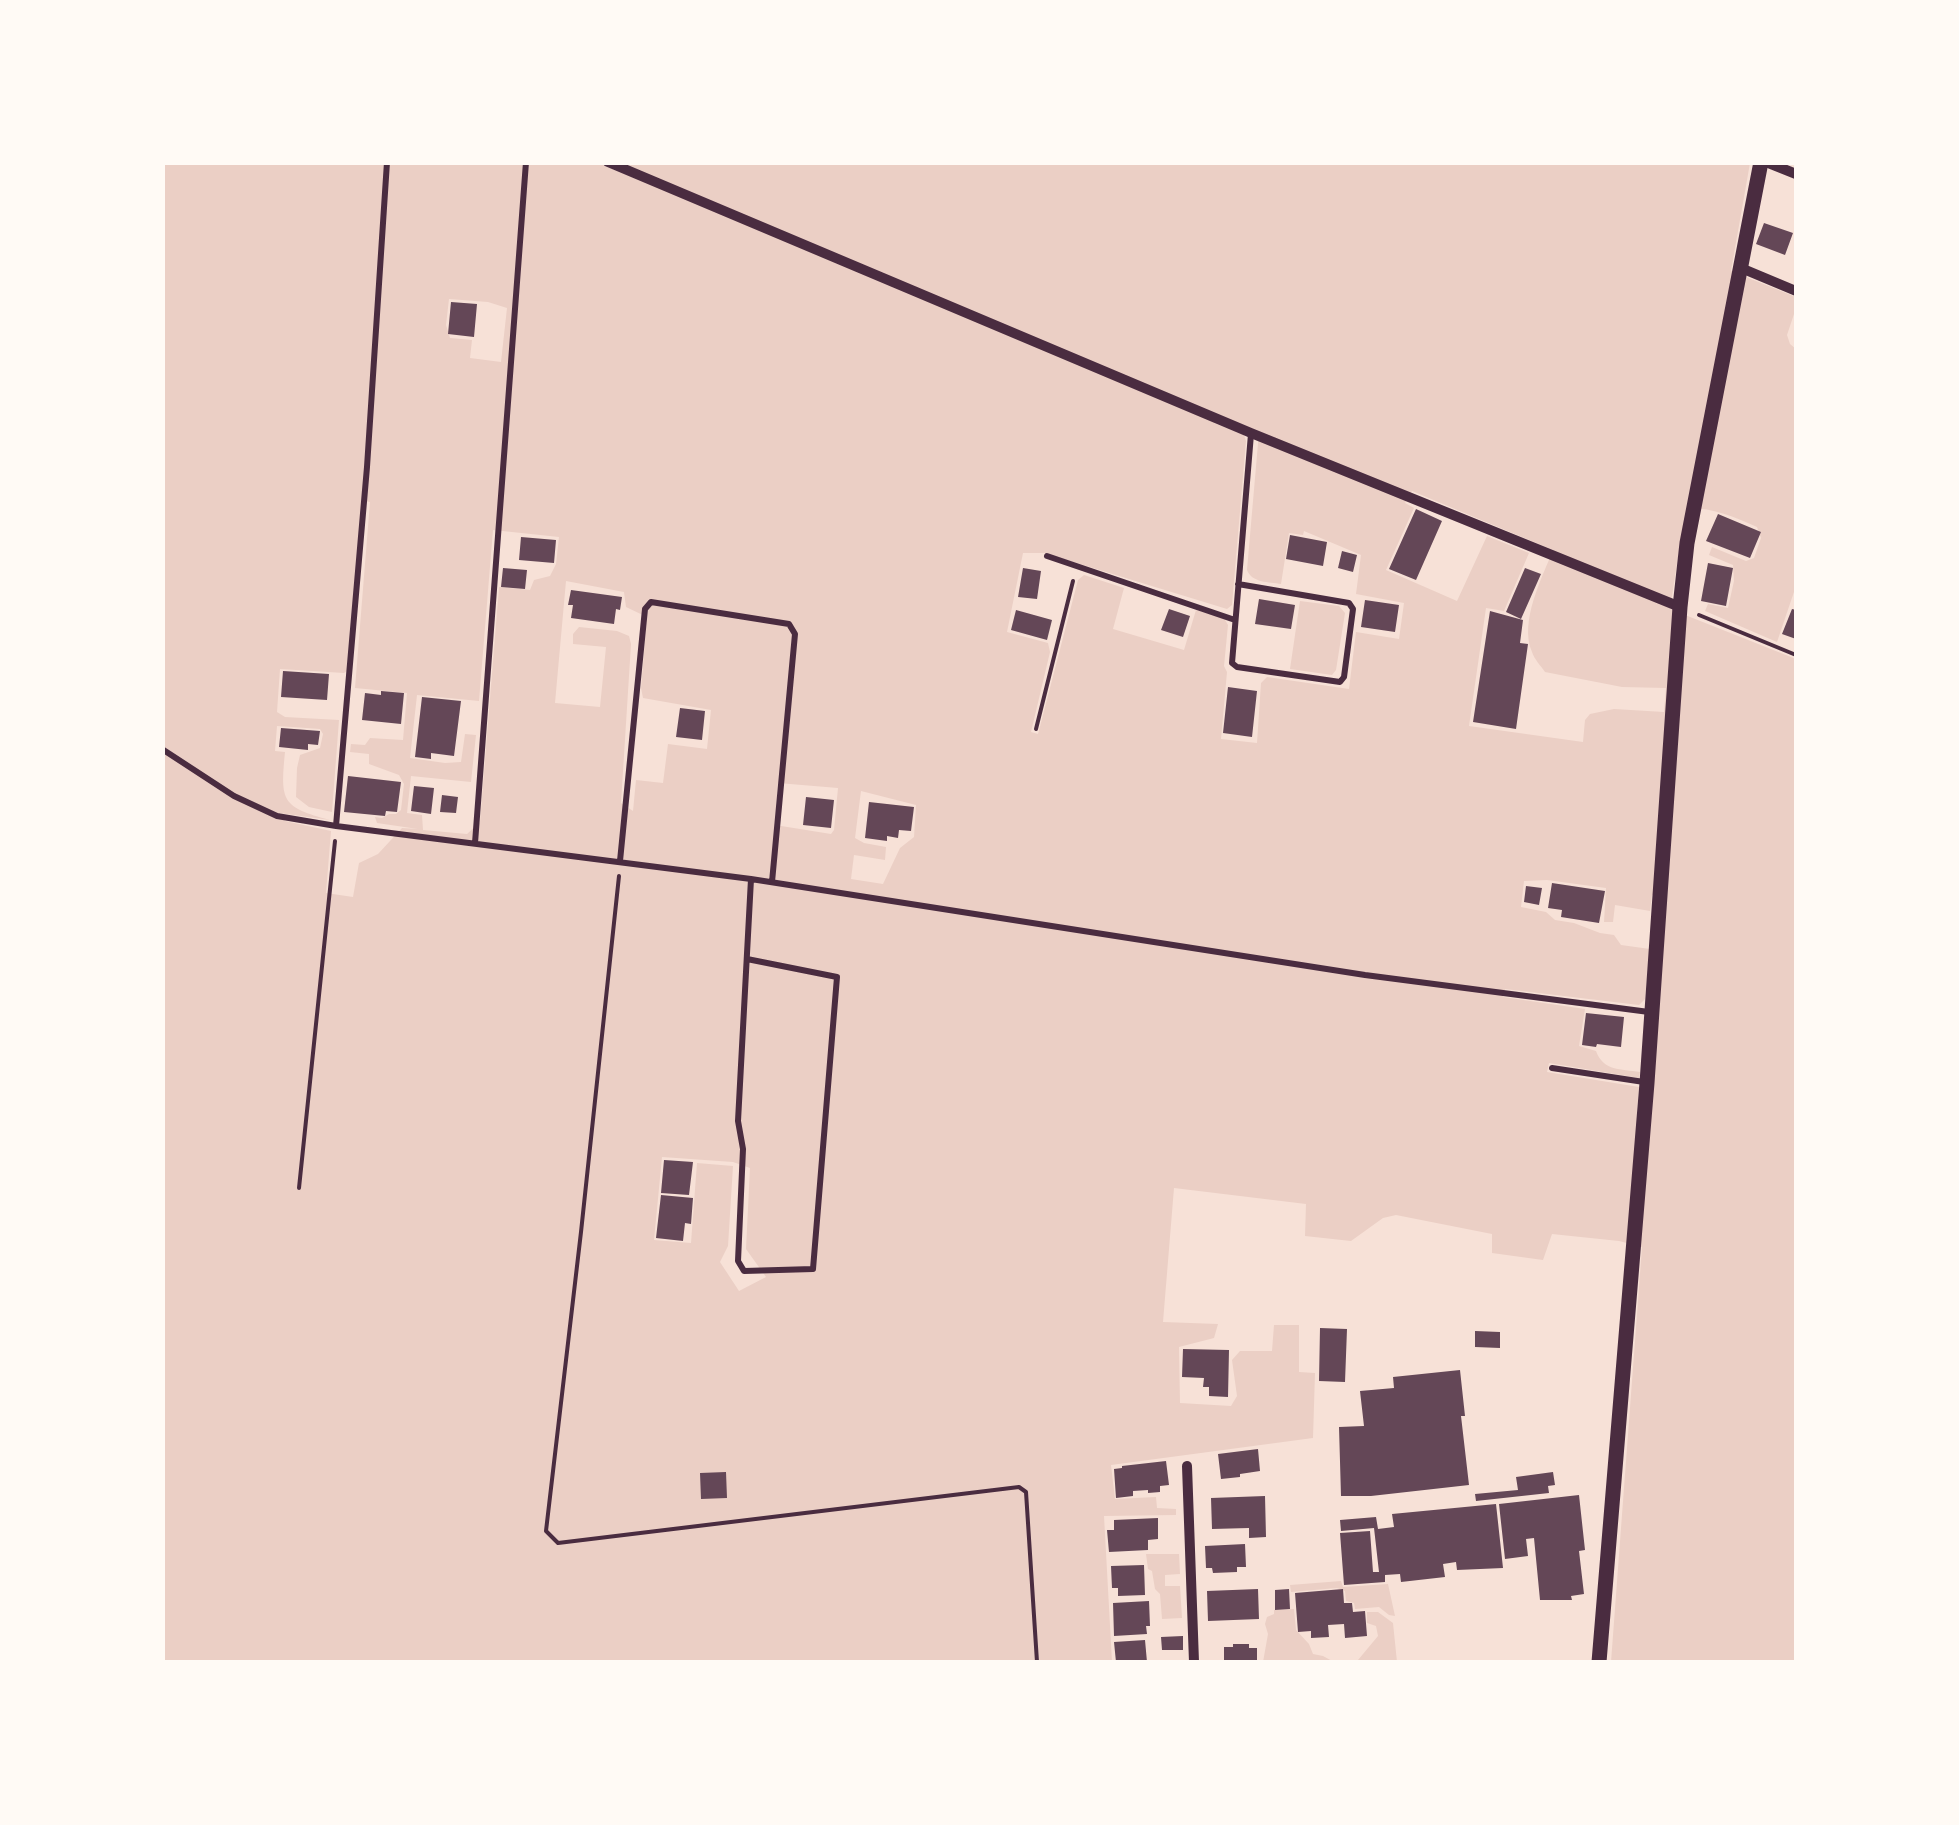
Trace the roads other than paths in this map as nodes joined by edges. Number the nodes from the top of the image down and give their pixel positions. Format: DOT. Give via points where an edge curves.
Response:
graph roads {
  1 [pos="387,162"];
  2 [pos="526,162"];
  3 [pos="608,162"];
  4 [pos="1764,162"];
  5 [pos="1796,174"];
  6 [pos="1741,268"];
  7 [pos="1796,290"];
  8 [pos="1251,432"];
  9 [pos="1047,556"];
  10 [pos="1238,584"];
  11 [pos="1680,607"];
  12 [pos="1235,620"];
  13 [pos="162,749"];
  14 [pos="336,826"];
  15 [pos="475,843"];
  16 [pos="620,861"];
  17 [pos="752,879"];
  18 [pos="772,882"];
  19 [pos="747,959"];
  20 [pos="1652,1013"];
  21 [pos="1552,1068"];
  22 [pos="1648,1083"];
  23 [pos="1188,1466"];
  24 [pos="1194,1662"];
  25 [pos="1599,1662"];
  1 -- 14 [label="lane"];
  2 -- 15 [label="lane"];
  3 -- 8 [label="street"];
  4 -- 5 [label="street"];
  4 -- 6 [label="street"];
  6 -- 7 [label="street"];
  6 -- 11 [label="street"];
  8 -- 10 [label="lane"];
  8 -- 11 [label="street"];
  9 -- 12 [label="lane"];
  10 -- 12 [label="lane"];
  10 -- 12 [label="lane" via="1349,603 1344,677 1340,682 1237,667"];
  11 -- 20 [label="street"];
  13 -- 14 [label="lane" via="277,816"];
  14 -- 15 [label="lane"];
  15 -- 16 [label="lane"];
  16 -- 17 [label="lane"];
  16 -- 18 [label="lane" via="645,610 651,602 789,624 795,634"];
  17 -- 18 [label="lane"];
  17 -- 19 [label="lane"];
  18 -- 20 [label="lane"];
  19 -- 19 [label="lane" via="738,1261 744,1271 813,1270 837,977"];
  20 -- 22 [label="street"];
  21 -- 22 [label="lane"];
  22 -- 25 [label="street"];
  23 -- 24 [label="street"];
}
